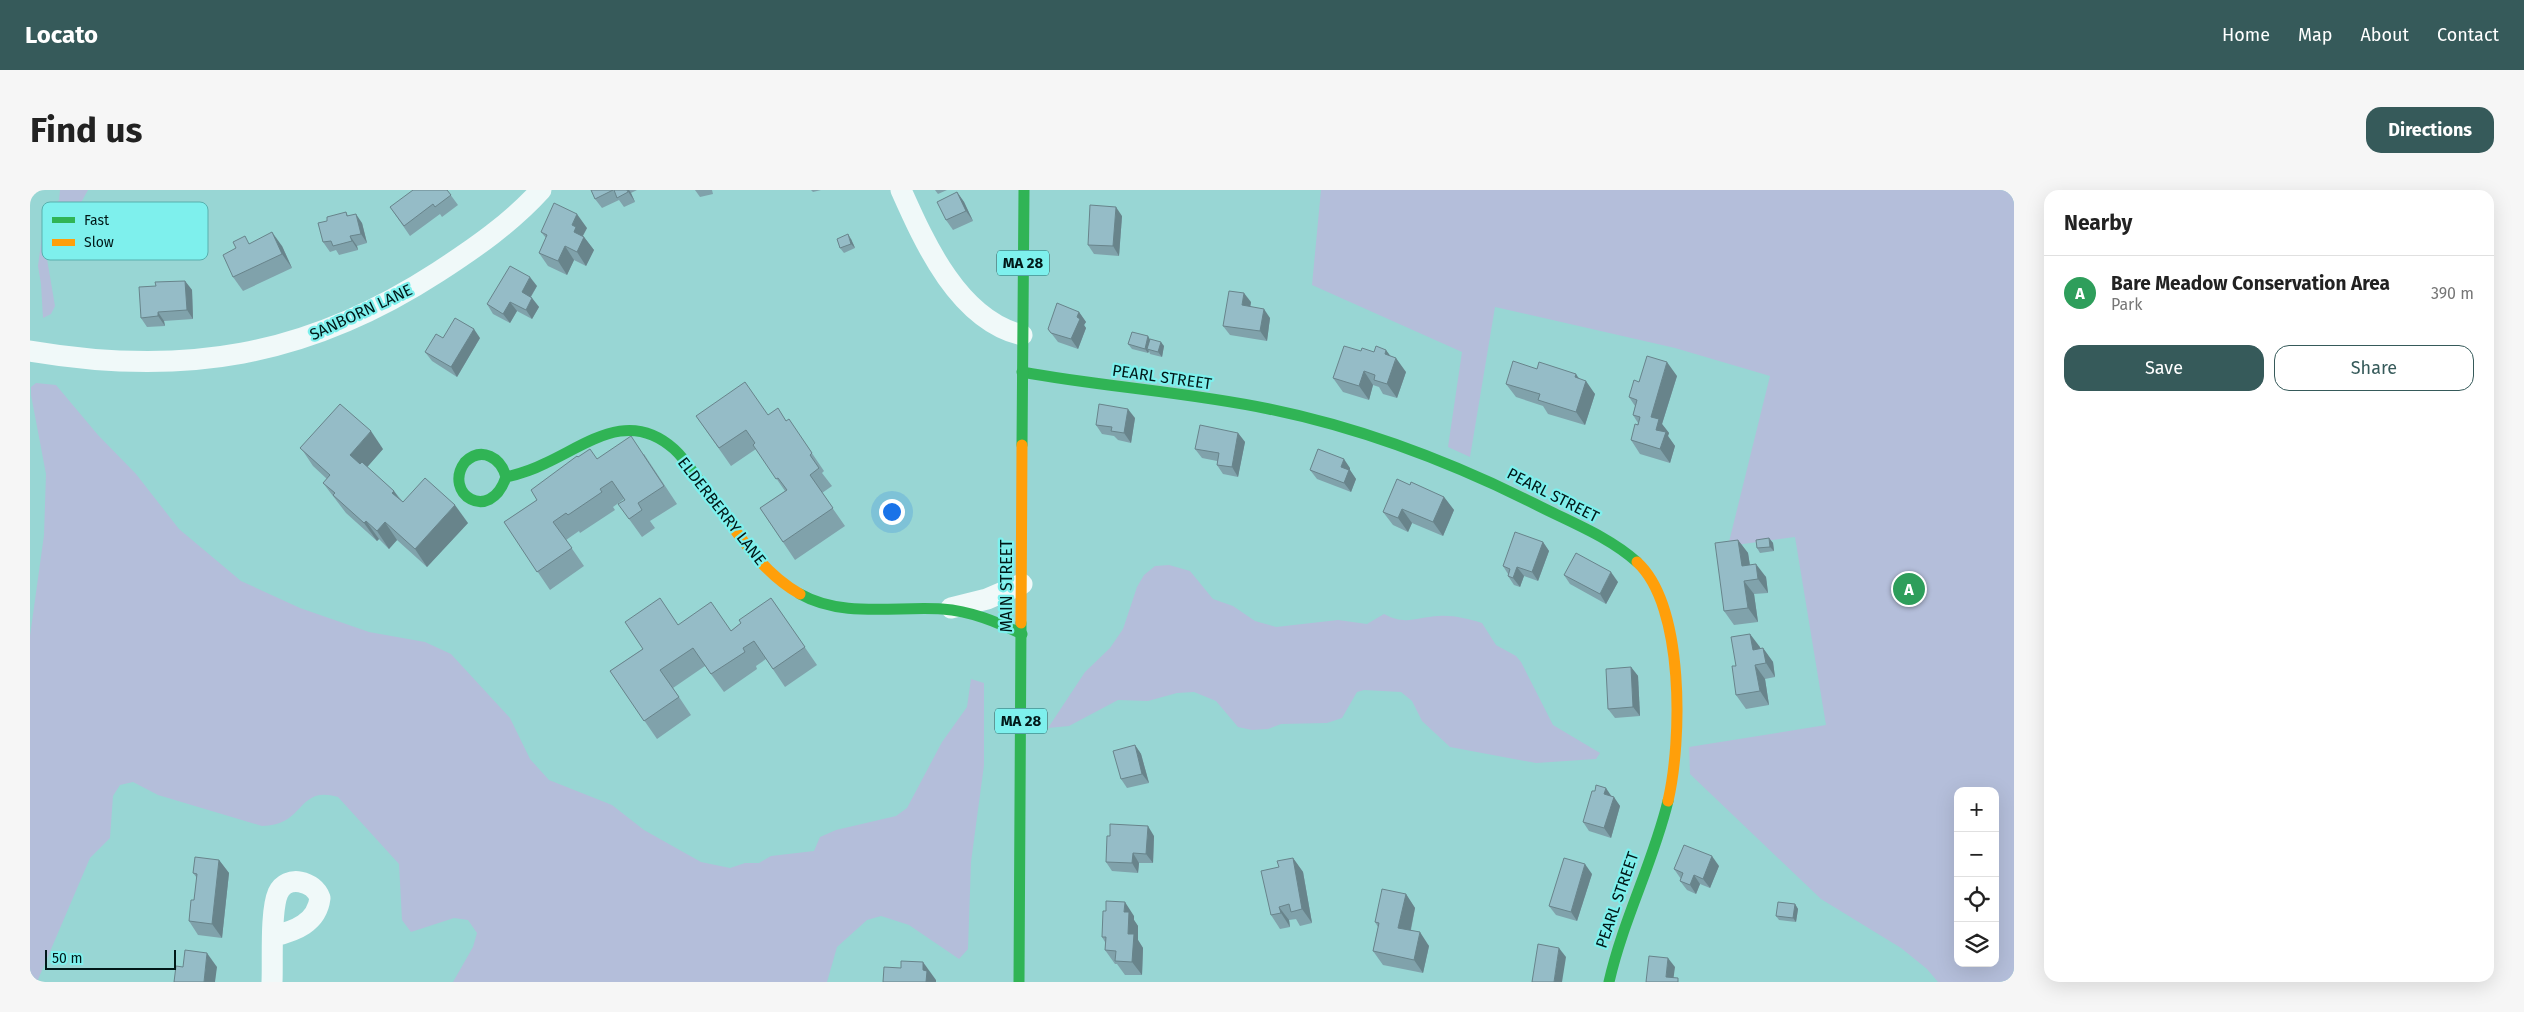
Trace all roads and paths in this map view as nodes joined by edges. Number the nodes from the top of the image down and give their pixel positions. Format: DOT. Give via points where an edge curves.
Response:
graph roads {
  1 [pos="541,190"];
  2 [pos="901,190"];
  3 [pos="1024,190"];
  4 [pos="1022,335"];
  5 [pos="30,351"];
  6 [pos="1022,372"];
  7 [pos="506,477"];
  8 [pos="1022,584"];
  9 [pos="944,609"];
  10 [pos="1022,634"];
  11 [pos="274,936"];
  12 [pos="272,982"];
  13 [pos="1019,982"];
  14 [pos="1609,982"];
  1 -- 5 [label="street, SANBORN LANE" via="494,234 401,296 336,328 295,342 232,355 161,362 90,360"];
  2 -- 4 [label="street" via="918,230 956,289 989,322"];
  3 -- 4 [label="street, MAIN STREET / MA 28"];
  4 -- 6 [label="street, MAIN STREET / MA 28"];
  6 -- 8 [label="street, MAIN STREET / MA 28"];
  6 -- 14 [label="street, PEARL STREET" via="1267,408 1432,456 1578,526 1612,545 1646,570 1659,592 1668,621 1674,688 1674,768 1666,807 1621,932"];
  7 -- 7 [label="street" via="501,463 492,456 481,454 462,464 458,483 464,495 483,502 500,495"];
  7 -- 9 [label="street, ELDERBERRY LANE" via="526,472 584,441 612,431 646,432 674,449 756,557 788,587 817,602 841,607"];
  8 -- 9 [label="street, ELDERBERRY LANE" via="987,599"];
  8 -- 10 [label="street, MAIN STREET / MA 28"];
  9 -- 10 [label="street, ELDERBERRY LANE" via="987,619"];
  10 -- 13 [label="street, MAIN STREET / MA 28"];
  11 -- 12 [label="street"];
}
